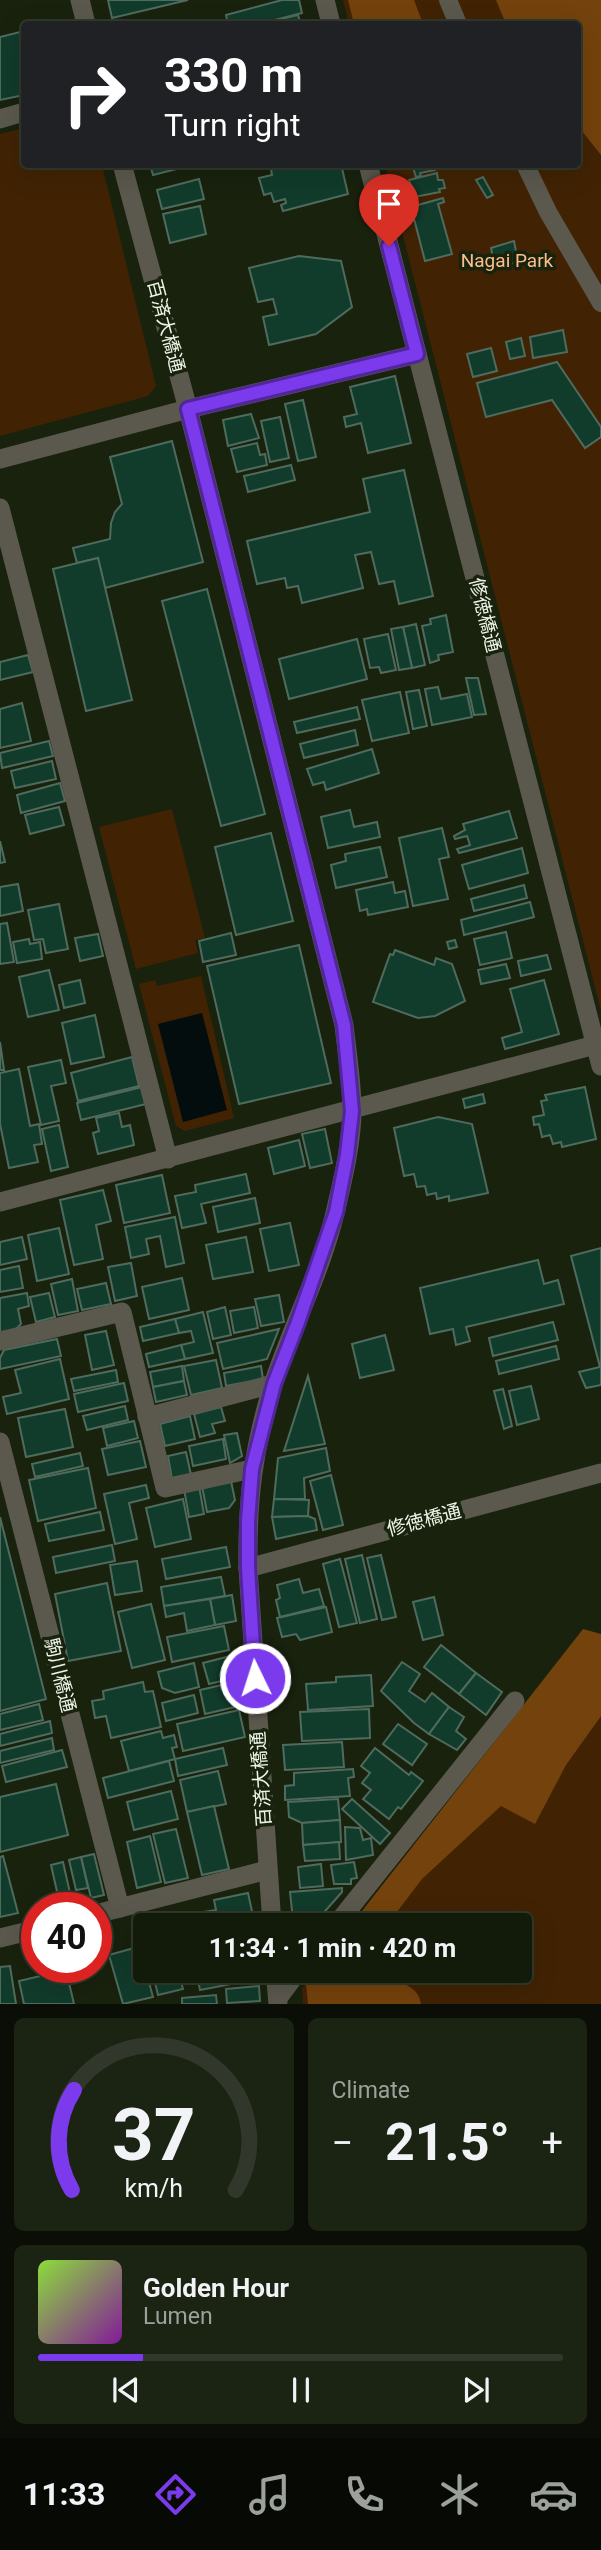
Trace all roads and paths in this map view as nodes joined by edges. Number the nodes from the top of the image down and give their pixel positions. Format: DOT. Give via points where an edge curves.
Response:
graph roads {
  1 [pos="80,0"];
  2 [pos="325,0"];
  3 [pos="448,0"];
  4 [pos="85,21"];
  5 [pos="330,21"];
  6 [pos="457,21"];
  7 [pos="21,113"];
  8 [pos="0,118"];
  9 [pos="123,168"];
  10 [pos="369,168"];
  11 [pos="527,168"];
  12 [pos="601,303"];
  13 [pos="417,354"];
  14 [pos="188,409"];
  15 [pos="0,458"];
  16 [pos="0,508"];
  17 [pos="595,1045"];
  18 [pos="601,1066"];
  19 [pos="352,1111"];
  20 [pos="168,1159"];
  21 [pos="0,1202"];
  22 [pos="0,1341"];
  23 [pos="274,1384"];
  24 [pos="147,1417"];
  25 [pos="0,1443"];
  26 [pos="252,1469"];
  27 [pos="601,1473"];
  28 [pos="248,1568"];
  29 [pos="515,1701"];
  30 [pos="267,1870"];
  31 [pos="120,1908"];
  32 [pos="112,1910"];
  33 [pos="271,1913"];
  34 [pos="345,1913"];
  35 [pos="21,1933"];
  36 [pos="0,1938"];
  37 [pos="276,1983"];
  38 [pos="290,1983"];
  39 [pos="278,2001"];
  1 -- 4 [label="street"];
  2 -- 5 [label="street"];
  3 -- 6 [label="street"];
  7 -- 8 [label="street"];
  9 -- 14 [label="street, 百済大橋通"];
  10 -- 13 [label="street, 修徳橋通"];
  11 -- 12 [label="street"];
  13 -- 14 [label="street"];
  13 -- 17 [label="street, 修徳橋通"];
  14 -- 15 [label="street"];
  14 -- 19 [label="street, 百済大橋通" via="344,1025"];
  16 -- 20 [label="street"];
  17 -- 18 [label="street, 修徳橋通"];
  17 -- 19 [label="street"];
  19 -- 20 [label="street"];
  19 -- 23 [label="street, 百済大橋通" via="336,1212"];
  20 -- 21 [label="street"];
  22 -- 24 [label="street" via="122,1312"];
  23 -- 24 [label="street"];
  23 -- 26 [label="street, 百済大橋通"];
  24 -- 26 [label="street" via="165,1488"];
  25 -- 31 [label="street, 駒川橋通"];
  26 -- 28 [label="street, 百済大橋通"];
  27 -- 28 [label="street, 修徳橋通"];
  28 -- 30 [label="street, 百済大橋通"];
  29 -- 34 [label="street"];
  30 -- 31 [label="street"];
  30 -- 33 [label="street, 百済大橋通"];
  31 -- 32 [label="street"];
  35 -- 36 [label="street"];
  37 -- 39 [label="street"];
  38 -- 39 [label="street"];
}
